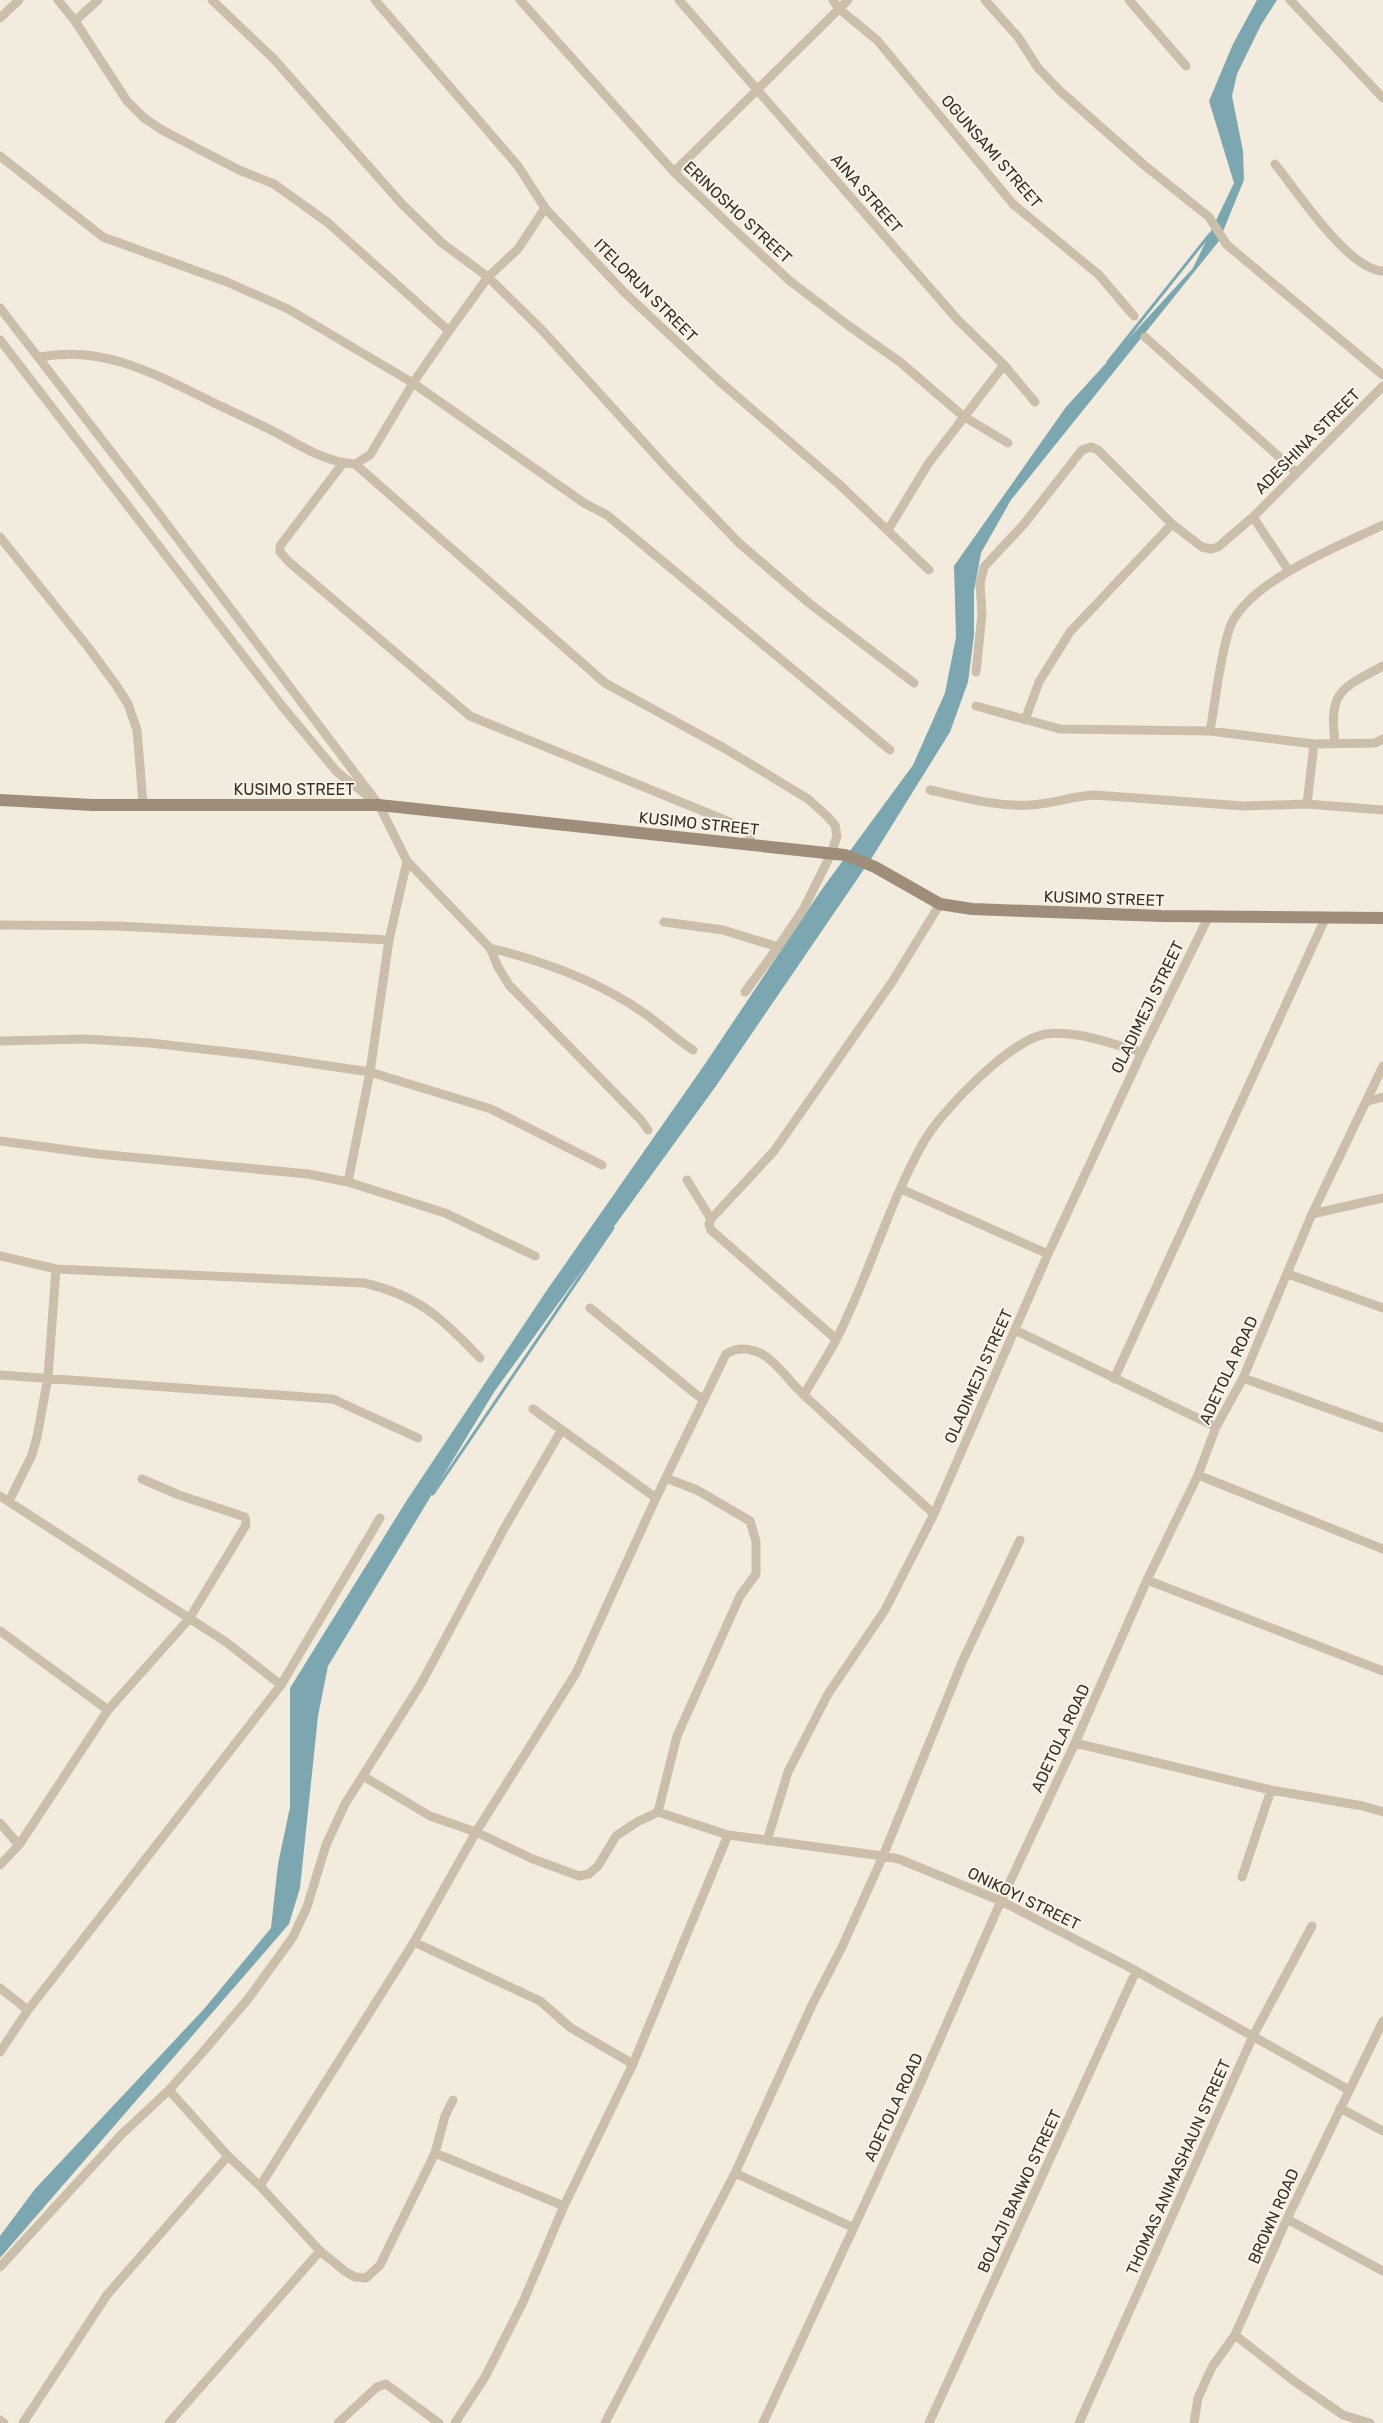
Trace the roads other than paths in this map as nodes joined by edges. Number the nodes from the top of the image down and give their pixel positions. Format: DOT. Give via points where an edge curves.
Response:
graph roads {
  1 [pos="19,0"];
  2 [pos="58,0"];
  3 [pos="98,0"];
  4 [pos="212,0"];
  5 [pos="375,0"];
  6 [pos="520,0"];
  7 [pos="679,0"];
  8 [pos="833,0"];
  9 [pos="848,0"];
  10 [pos="985,0"];
  11 [pos="1129,0"];
  12 [pos="1290,0"];
  13 [pos="838,8"];
  14 [pos="0,18"];
  15 [pos="75,21"];
  16 [pos="1186,66"];
  17 [pos="756,90"];
  18 [pos="1383,98"];
  19 [pos="0,156"];
  20 [pos="1276,164"];
  21 [pos="674,172"];
  22 [pos="545,208"];
  23 [pos="1383,271"];
  24 [pos="488,277"];
  25 [pos="0,308"];
  26 [pos="1134,316"];
  27 [pos="449,331"];
  28 [pos="1145,337"];
  29 [pos="0,340"];
  30 [pos="40,357"];
  31 [pos="1004,365"];
  32 [pos="1383,375"];
  33 [pos="413,383"];
  34 [pos="1383,386"];
  35 [pos="1035,402"];
  36 [pos="963,416"];
  37 [pos="1008,443"];
  38 [pos="344,463"];
  39 [pos="356,464"];
  40 [pos="1296,472"];
  41 [pos="1253,517"];
  42 [pos="1172,524"];
  43 [pos="1383,525"];
  44 [pos="888,530"];
  45 [pos="0,538"];
  46 [pos="928,570"];
  47 [pos="1288,571"];
  48 [pos="1383,666"];
  49 [pos="976,672"];
  50 [pos="914,683"];
  51 [pos="976,706"];
  52 [pos="1025,720"];
  53 [pos="1210,731"];
  54 [pos="1383,739"];
  55 [pos="1335,743"];
  56 [pos="1314,744"];
  57 [pos="890,750"];
  58 [pos="930,790"];
  59 [pos="0,800"];
  60 [pos="143,803"];
  61 [pos="1306,804"];
  62 [pos="379,805"];
  63 [pos="1383,810"];
  64 [pos="752,844"];
  65 [pos="831,854"];
  66 [pos="407,861"];
  67 [pos="940,904"];
  68 [pos="1209,916"];
  69 [pos="1325,918"];
  70 [pos="1383,918"];
  71 [pos="664,922"];
  72 [pos="0,925"];
  73 [pos="389,940"];
  74 [pos="778,947"];
  75 [pos="490,948"];
  76 [pos="745,992"];
  77 [pos="0,1041"];
  78 [pos="693,1050"];
  79 [pos="1142,1052"];
  80 [pos="1383,1066"];
  81 [pos="370,1072"];
  82 [pos="1383,1097"];
  83 [pos="1368,1101"];
  84 [pos="648,1130"];
  85 [pos="0,1141"];
  86 [pos="602,1165"];
  87 [pos="686,1180"];
  88 [pos="348,1182"];
  89 [pos="901,1189"];
  90 [pos="1383,1198"];
  91 [pos="1312,1214"];
  92 [pos="711,1219"];
  93 [pos="1048,1254"];
  94 [pos="0,1256"];
  95 [pos="535,1256"];
  96 [pos="56,1269"];
  97 [pos="1288,1274"];
  98 [pos="590,1308"];
  99 [pos="1383,1308"];
  100 [pos="1015,1330"];
  101 [pos="836,1339"];
  102 [pos="480,1358"];
  103 [pos="0,1375"];
  104 [pos="48,1377"];
  105 [pos="1114,1378"];
  106 [pos="1243,1378"];
  107 [pos="804,1395"];
  108 [pos="703,1400"];
  109 [pos="533,1408"];
  110 [pos="1216,1428"];
  111 [pos="1383,1428"];
  112 [pos="561,1430"];
  113 [pos="418,1438"];
  114 [pos="1198,1475"];
  115 [pos="666,1478"];
  116 [pos="142,1480"];
  117 [pos="0,1496"];
  118 [pos="656,1498"];
  119 [pos="9,1501"];
  120 [pos="934,1514"];
  121 [pos="380,1518"];
  122 [pos="1020,1540"];
  123 [pos="1383,1549"];
  124 [pos="1147,1580"];
  125 [pos="189,1619"];
  126 [pos="0,1631"];
  127 [pos="1383,1671"];
  128 [pos="281,1685"];
  129 [pos="108,1710"];
  130 [pos="1075,1743"];
  131 [pos="363,1776"];
  132 [pos="1271,1790"];
  133 [pos="658,1812"];
  134 [pos="1383,1812"];
  135 [pos="0,1823"];
  136 [pos="476,1832"];
  137 [pos="728,1835"];
  138 [pos="768,1841"];
  139 [pos="19,1845"];
  140 [pos="883,1856"];
  141 [pos="0,1865"];
  142 [pos="1242,1877"];
  143 [pos="1001,1901"];
  144 [pos="1312,1926"];
  145 [pos="414,1942"];
  146 [pos="1136,1971"];
  147 [pos="0,1988"];
  148 [pos="28,2010"];
  149 [pos="1383,2021"];
  150 [pos="1253,2036"];
  151 [pos="0,2052"];
  152 [pos="633,2064"];
  153 [pos="168,2090"];
  154 [pos="1348,2090"];
  155 [pos="453,2100"];
  156 [pos="1340,2108"];
  157 [pos="1383,2131"];
  158 [pos="435,2153"];
  159 [pos="228,2156"];
  160 [pos="735,2173"];
  161 [pos="260,2186"];
  162 [pos="564,2206"];
  163 [pos="1286,2219"];
  164 [pos="852,2227"];
  165 [pos="320,2251"];
  166 [pos="0,2266"];
  167 [pos="1383,2271"];
  168 [pos="1235,2335"];
  169 [pos="1343,2419"];
  170 [pos="0,2420"];
  171 [pos="4,2423"];
  172 [pos="23,2423"];
  173 [pos="169,2423"];
  174 [pos="338,2423"];
  175 [pos="439,2423"];
  176 [pos="455,2423"];
  177 [pos="605,2423"];
  178 [pos="763,2423"];
  179 [pos="929,2423"];
  180 [pos="1079,2423"];
  181 [pos="1194,2423"];
  182 [pos="1370,2423"];
  1 -- 14 [label="street"];
  2 -- 15 [label="street"];
  3 -- 15 [label="street"];
  4 -- 24 [label="street" via="274,59 401,203 442,243"];
  5 -- 22 [label="street, ITELORUN STREET" via="518,166"];
  6 -- 21 [label="street, ERINOSHO STREET"];
  7 -- 17 [label="street, AINA STREET"];
  8 -- 13 [label="street, OGUNSAMI STREET"];
  9 -- 13 [label="street"];
  10 -- 32 [label="street" via="1060,92 1209,217 1227,245"];
  11 -- 16 [label="street"];
  12 -- 18 [label="street"];
  13 -- 17 [label="street"];
  13 -- 26 [label="street, OGUNSAMI STREET" via="877,40 1013,204 1099,275"];
  15 -- 27 [label="street" via="127,101 144,118 231,166 274,184 327,222"];
  17 -- 21 [label="street"];
  17 -- 31 [label="street, AINA STREET" via="957,319"];
  19 -- 33 [label="street" via="103,237 227,282 288,309"];
  20 -- 23 [label="street" via="1340,245 1360,263"];
  21 -- 36 [label="street, ERINOSHO STREET" via="790,281 900,362"];
  22 -- 24 [label="street" via="518,248"];
  22 -- 44 [label="street, ITELORUN STREET" via="669,336"];
  24 -- 27 [label="street"];
  24 -- 50 [label="street" via="542,330 739,543"];
  25 -- 30 [label="street"];
  27 -- 33 [label="street"];
  28 -- 40 [label="street"];
  29 -- 62 [label="street" via="282,706 337,772"];
  30 -- 38 [label="street" via="84,354 143,370 239,414 309,452"];
  30 -- 62 [label="street"];
  31 -- 35 [label="street, AINA STREET"];
  31 -- 36 [label="street"];
  33 -- 39 [label="street" via="370,455"];
  33 -- 57 [label="street" via="584,503 607,515"];
  34 -- 40 [label="street, ADESHINA STREET"];
  36 -- 37 [label="street, ERINOSHO STREET"];
  36 -- 44 [label="street" via="928,464"];
  38 -- 39 [label="street"];
  38 -- 64 [label="street" via="280,546 280,552 289,562 470,716 742,827"];
  39 -- 65 [label="street" via="605,683 724,748 808,800 835,825 837,836"];
  40 -- 41 [label="street, ADESHINA STREET"];
  41 -- 42 [label="street, ADESHINA STREET" via="1218,547 1211,549 1202,547"];
  41 -- 47 [label="street"];
  42 -- 49 [label="street" via="1098,450 1091,447 1082,450 1024,524 984,567 980,584 982,614"];
  42 -- 52 [label="street" via="1070,632 1039,682"];
  43 -- 47 [label="street"];
  44 -- 46 [label="street, ITELORUN STREET"];
  45 -- 60 [label="street" via="88,647 128,704 136,730"];
  47 -- 53 [label="street" via="1247,601 1229,629"];
  48 -- 55 [label="street" via="1342,691 1334,703"];
  51 -- 52 [label="street"];
  52 -- 53 [label="street" via="1060,730"];
  53 -- 56 [label="street"];
  54 -- 55 [label="street" via="1375,743"];
  55 -- 56 [label="street"];
  56 -- 61 [label="street"];
  58 -- 61 [label="street" via="1009,805 1095,795 1244,806"];
  59 -- 60 [label="street, KUSIMO STREET" via="93,805"];
  60 -- 62 [label="street, KUSIMO STREET"];
  61 -- 63 [label="street"];
  62 -- 64 [label="street, KUSIMO STREET"];
  62 -- 66 [label="street"];
  64 -- 65 [label="street, KUSIMO STREET"];
  65 -- 67 [label="street, KUSIMO STREET" via="845,855 871,866"];
  65 -- 74 [label="street" via="803,910"];
  66 -- 73 [label="street"];
  66 -- 75 [label="street"];
  67 -- 68 [label="street, KUSIMO STREET" via="1011,911"];
  67 -- 92 [label="street" via="892,982 774,1151"];
  68 -- 69 [label="street, KUSIMO STREET"];
  68 -- 79 [label="street, OLADIMEJI STREET"];
  69 -- 70 [label="street, KUSIMO STREET"];
  69 -- 105 [label="street"];
  71 -- 74 [label="street" via="723,930"];
  72 -- 73 [label="street" via="117,926"];
  73 -- 81 [label="street"];
  74 -- 76 [label="street"];
  75 -- 78 [label="street" via="536,959 599,988 644,1013"];
  75 -- 84 [label="street" via="509,985"];
  77 -- 81 [label="street" via="86,1039 150,1043"];
  79 -- 89 [label="street" via="1082,1036 1045,1034 1029,1039 987,1070 951,1106 924,1141"];
  79 -- 93 [label="street, OLADIMEJI STREET"];
  80 -- 83 [label="street, ADETOLA ROAD"];
  81 -- 86 [label="street" via="491,1109"];
  81 -- 88 [label="street"];
  82 -- 83 [label="street"];
  83 -- 91 [label="street, ADETOLA ROAD"];
  85 -- 88 [label="street" via="308,1174"];
  87 -- 92 [label="street"];
  88 -- 95 [label="street" via="445,1213"];
  89 -- 93 [label="street"];
  89 -- 101 [label="street"];
  90 -- 91 [label="street"];
  91 -- 97 [label="street, ADETOLA ROAD"];
  92 -- 101 [label="street" via="711,1230"];
  93 -- 100 [label="street, OLADIMEJI STREET"];
  94 -- 96 [label="street"];
  96 -- 102 [label="street" via="364,1283 403,1295 425,1306"];
  96 -- 104 [label="street"];
  97 -- 99 [label="street"];
  97 -- 106 [label="street, ADETOLA ROAD"];
  98 -- 108 [label="street"];
  100 -- 105 [label="street"];
  100 -- 120 [label="street, OLADIMEJI STREET"];
  101 -- 107 [label="street"];
  103 -- 104 [label="street"];
  104 -- 113 [label="street" via="333,1399"];
  104 -- 119 [label="street" via="32,1455"];
  105 -- 110 [label="street"];
  106 -- 110 [label="street, ADETOLA ROAD"];
  106 -- 111 [label="street"];
  107 -- 108 [label="street" via="764,1356 734,1349 726,1354"];
  107 -- 120 [label="street"];
  108 -- 115 [label="street"];
  109 -- 112 [label="street"];
  110 -- 114 [label="street, ADETOLA ROAD"];
  112 -- 118 [label="street"];
  112 -- 131 [label="street" via="504,1527 436,1658"];
  114 -- 123 [label="street"];
  114 -- 124 [label="street, ADETOLA ROAD"];
  115 -- 118 [label="street"];
  115 -- 133 [label="street" via="697,1490 750,1521 756,1541 756,1574 740,1596 677,1736"];
  116 -- 125 [label="street" via="235,1512 247,1520"];
  117 -- 119 [label="street"];
  118 -- 136 [label="street" via="576,1673"];
  119 -- 125 [label="street"];
  120 -- 138 [label="street, OLADIMEJI STREET" via="885,1610 823,1702 788,1772"];
  121 -- 128 [label="street"];
  122 -- 140 [label="street" via="963,1660"];
  124 -- 127 [label="street"];
  124 -- 130 [label="street, ADETOLA ROAD"];
  125 -- 128 [label="street" via="226,1642"];
  125 -- 129 [label="street"];
  126 -- 129 [label="street"];
  128 -- 148 [label="street"];
  129 -- 139 [label="street"];
  130 -- 132 [label="street"];
  130 -- 143 [label="street, ADETOLA ROAD"];
  131 -- 136 [label="street" via="430,1816"];
  131 -- 153 [label="street" via="339,1814 307,1907 293,1937 248,1999"];
  132 -- 134 [label="street"];
  132 -- 142 [label="street"];
  133 -- 136 [label="street" via="616,1836 598,1866 590,1874 579,1876"];
  133 -- 137 [label="street, ONIKOYI STREET"];
  135 -- 139 [label="street"];
  136 -- 145 [label="street"];
  137 -- 138 [label="street, ONIKOYI STREET"];
  137 -- 152 [label="street"];
  138 -- 140 [label="street, ONIKOYI STREET"];
  139 -- 141 [label="street"];
  140 -- 143 [label="street, ONIKOYI STREET" via="899,1859"];
  140 -- 160 [label="street"];
  143 -- 146 [label="street, ONIKOYI STREET"];
  143 -- 164 [label="street, ADETOLA ROAD" via="913,2100"];
  144 -- 150 [label="street, THOMAS ANIMASHAUN STREET"];
  145 -- 152 [label="street" via="540,2001 571,2028"];
  145 -- 161 [label="street"];
  146 -- 150 [label="street, ONIKOYI STREET"];
  146 -- 179 [label="street, BOLAJI BANWO STREET"];
  147 -- 148 [label="street"];
  148 -- 151 [label="street"];
  149 -- 154 [label="street, BROWN ROAD"];
  150 -- 154 [label="street, ONIKOYI STREET"];
  150 -- 180 [label="street, THOMAS ANIMASHAUN STREET"];
  152 -- 162 [label="street"];
  153 -- 159 [label="street"];
  153 -- 166 [label="street" via="121,2135"];
  154 -- 156 [label="street, BROWN ROAD"];
  155 -- 158 [label="street" via="442,2124"];
  156 -- 157 [label="street"];
  156 -- 163 [label="street, BROWN ROAD"];
  158 -- 162 [label="street"];
  158 -- 165 [label="street" via="380,2264 371,2274 366,2278 355,2277"];
  159 -- 161 [label="street"];
  159 -- 172 [label="street" via="107,2295"];
  160 -- 164 [label="street"];
  160 -- 177 [label="street"];
  161 -- 165 [label="street"];
  162 -- 176 [label="street" via="523,2302 485,2377"];
  163 -- 167 [label="street"];
  163 -- 168 [label="street, BROWN ROAD"];
  164 -- 178 [label="street, ADETOLA ROAD"];
  165 -- 173 [label="street"];
  168 -- 169 [label="street"];
  168 -- 181 [label="street, BROWN ROAD" via="1208,2376 1198,2398"];
  169 -- 182 [label="street"];
  170 -- 171 [label="street"];
  174 -- 175 [label="street" via="377,2387 386,2384"];
}
